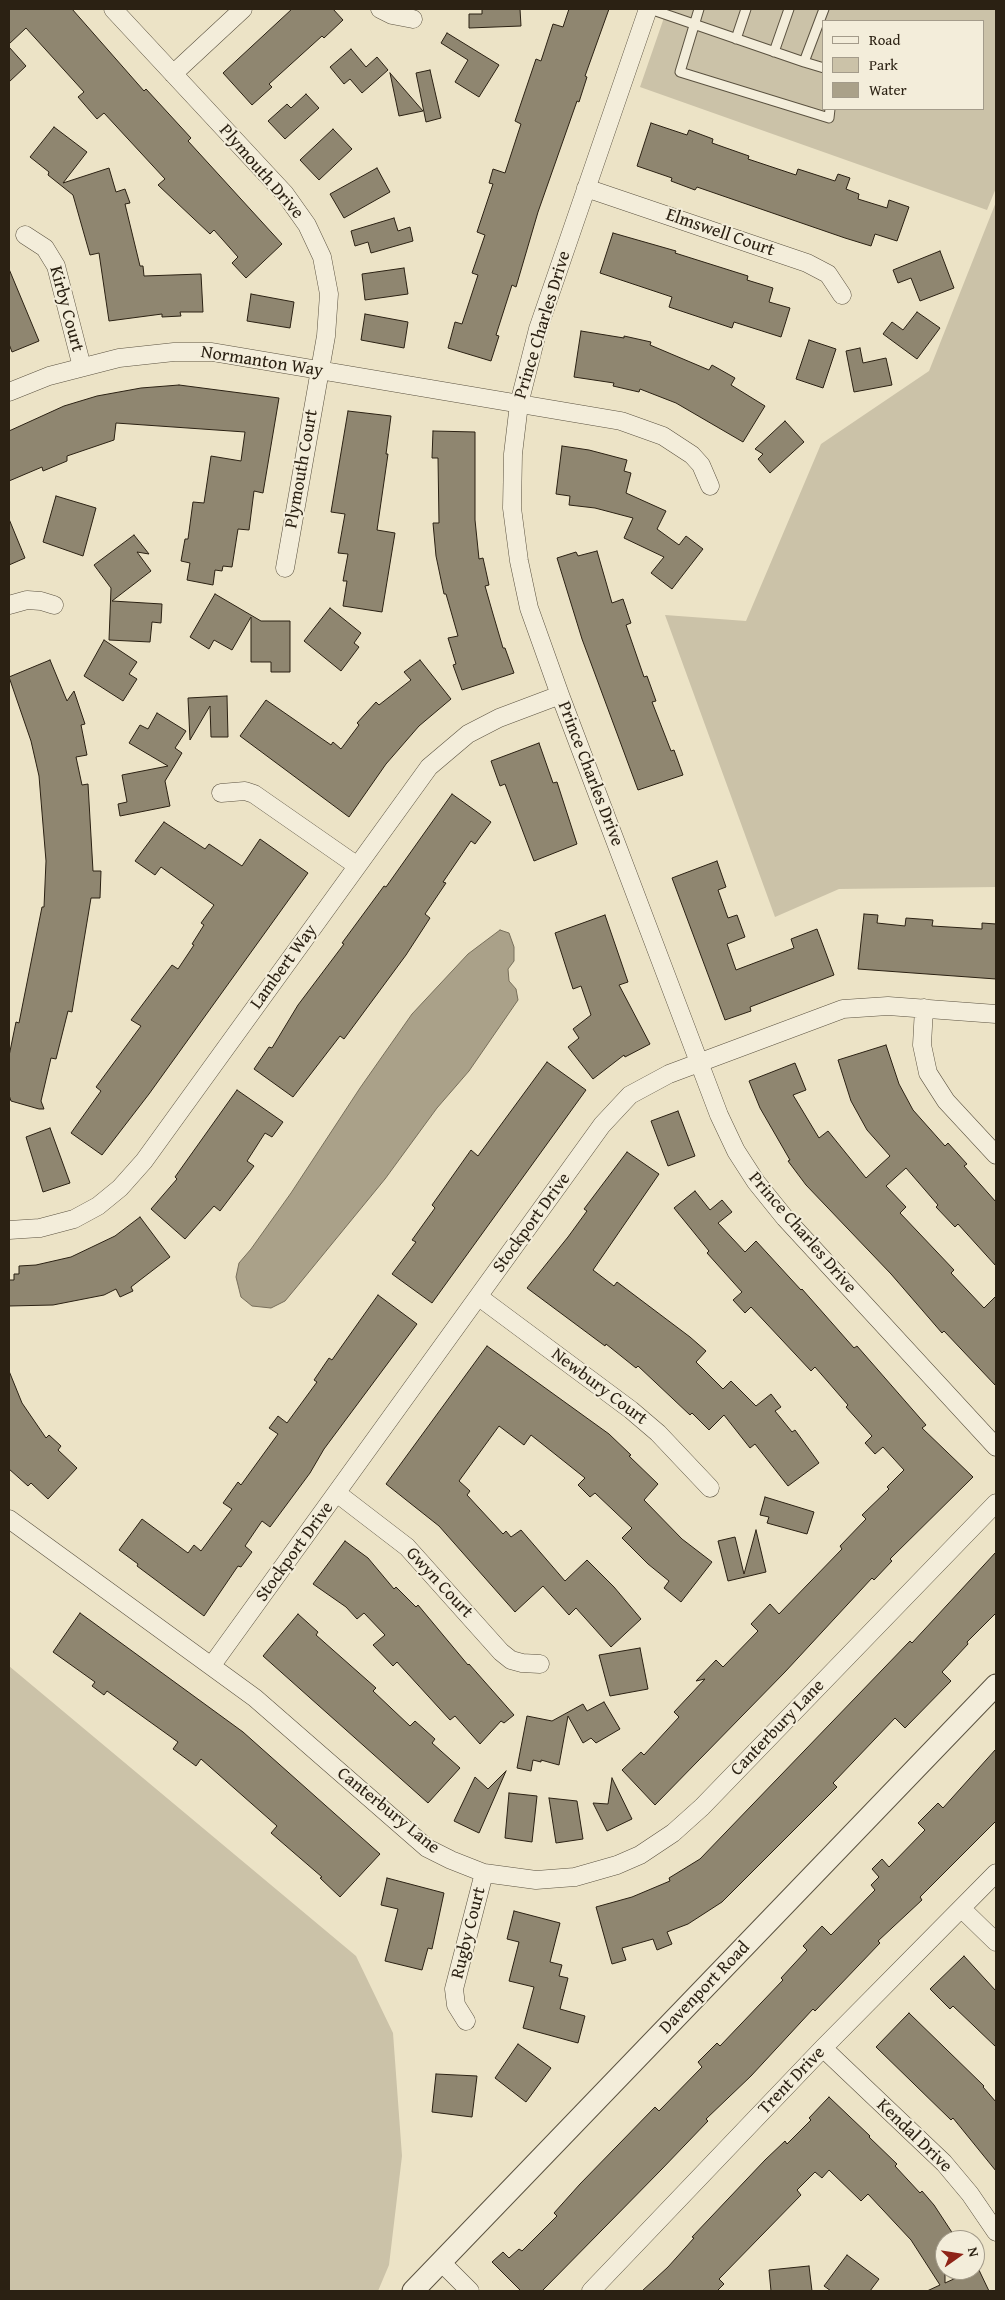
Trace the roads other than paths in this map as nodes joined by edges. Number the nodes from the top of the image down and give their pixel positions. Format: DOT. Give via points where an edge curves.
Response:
graph roads {
  1 [pos="113,9"];
  2 [pos="243,9"];
  3 [pos="380,9"];
  4 [pos="649,9"];
  5 [pos="699,9"];
  6 [pos="746,9"];
  7 [pos="789,9"];
  8 [pos="824,9"];
  9 [pos="413,18"];
  10 [pos="694,24"];
  11 [pos="736,39"];
  12 [pos="774,52"];
  13 [pos="804,62"];
  14 [pos="822,67"];
  15 [pos="173,74"];
  16 [pos="830,110"];
  17 [pos="586,188"];
  18 [pos="25,236"];
  19 [pos="842,294"];
  20 [pos="82,367"];
  21 [pos="319,371"];
  22 [pos="9,392"];
  23 [pos="519,404"];
  24 [pos="710,486"];
  25 [pos="285,568"];
  26 [pos="9,605"];
  27 [pos="54,605"];
  28 [pos="560,695"];
  29 [pos="221,793"];
  30 [pos="356,865"];
  31 [pos="924,1008"];
  32 [pos="996,1014"];
  33 [pos="700,1063"];
  34 [pos="996,1155"];
  35 [pos="9,1230"];
  36 [pos="479,1297"];
  37 [pos="996,1447"];
  38 [pos="710,1488"];
  39 [pos="338,1494"];
  40 [pos="996,1502"];
  41 [pos="9,1519"];
  42 [pos="540,1664"];
  43 [pos="212,1665"];
  44 [pos="996,1685"];
  45 [pos="484,1873"];
  46 [pos="996,1873"];
  47 [pos="962,1908"];
  48 [pos="996,1942"];
  49 [pos="466,2020"];
  50 [pos="823,2048"];
  51 [pos="996,2232"];
  52 [pos="440,2262"];
  53 [pos="413,2291"];
  54 [pos="470,2291"];
  55 [pos="590,2291"];
  1 -- 15 [label="street, Plymouth Drive"];
  2 -- 15 [label="street"];
  3 -- 9 [label="street" via="392,15"];
  4 -- 10 [label="lane"];
  4 -- 17 [label="street, Prince Charles Drive"];
  5 -- 10 [label="lane"];
  6 -- 11 [label="lane"];
  7 -- 12 [label="lane"];
  8 -- 13 [label="lane"];
  10 -- 11 [label="lane"];
  10 -- 16 [label="lane" via="680,72 829,118"];
  11 -- 12 [label="lane"];
  12 -- 13 [label="lane"];
  13 -- 14 [label="lane"];
  15 -- 21 [label="street, Plymouth Drive" via="285,194 307,225 322,257 329,294"];
  17 -- 19 [label="street, Elmswell Court" via="807,263 828,274"];
  17 -- 23 [label="street, Prince Charles Drive" via="533,346"];
  18 -- 20 [label="street, Kirby Court" via="45,248 56,266"];
  20 -- 21 [label="street, Normanton Way" via="140,355 193,351"];
  20 -- 22 [label="street, Normanton Way"];
  21 -- 23 [label="street, Normanton Way"];
  21 -- 25 [label="street, Plymouth Court"];
  23 -- 24 [label="street, Normanton Way" via="621,421 663,436 692,455 701,465"];
  23 -- 28 [label="street, Prince Charles Drive" via="512,467 514,533 529,608"];
  26 -- 27 [label="street" via="27,600"];
  28 -- 30 [label="street, Lambert Way" via="483,726 447,750 419,779"];
  28 -- 33 [label="street, Prince Charles Drive"];
  29 -- 30 [label="street" via="245,791 254,794"];
  30 -- 35 [label="street, Lambert Way" via="144,1162 120,1188 98,1206 74,1219 40,1228"];
  31 -- 32 [label="street, Stockport Drive"];
  31 -- 33 [label="street, Stockport Drive" via="872,1005 843,1009"];
  31 -- 34 [label="street" via="922,1045 928,1073 946,1101"];
  33 -- 36 [label="street, Stockport Drive" via="643,1086 616,1108"];
  33 -- 37 [label="street, Prince Charles Drive" via="727,1134 756,1182 785,1218"];
  36 -- 38 [label="street, Newbury Court" via="631,1410 658,1433"];
  36 -- 39 [label="street, Stockport Drive"];
  39 -- 42 [label="street, Gwyn Court" via="407,1547 511,1660"];
  39 -- 43 [label="street, Stockport Drive"];
  40 -- 45 [label="street, Canterbury Lane" via="694,1815 663,1841 629,1860 575,1877 536,1880"];
  41 -- 43 [label="street, Canterbury Lane"];
  43 -- 45 [label="street, Canterbury Lane" via="255,1698 427,1848"];
  44 -- 52 [label="street, Davenport Road"];
  45 -- 49 [label="street, Rugby Court" via="454,1989 456,2005"];
  46 -- 47 [label="street, Trent Drive"];
  47 -- 48 [label="street"];
  47 -- 50 [label="street, Trent Drive"];
  50 -- 51 [label="street, Kendal Drive" via="944,2163"];
  50 -- 55 [label="street, Trent Drive"];
  52 -- 53 [label="street, Davenport Road"];
  52 -- 54 [label="street"];
}
